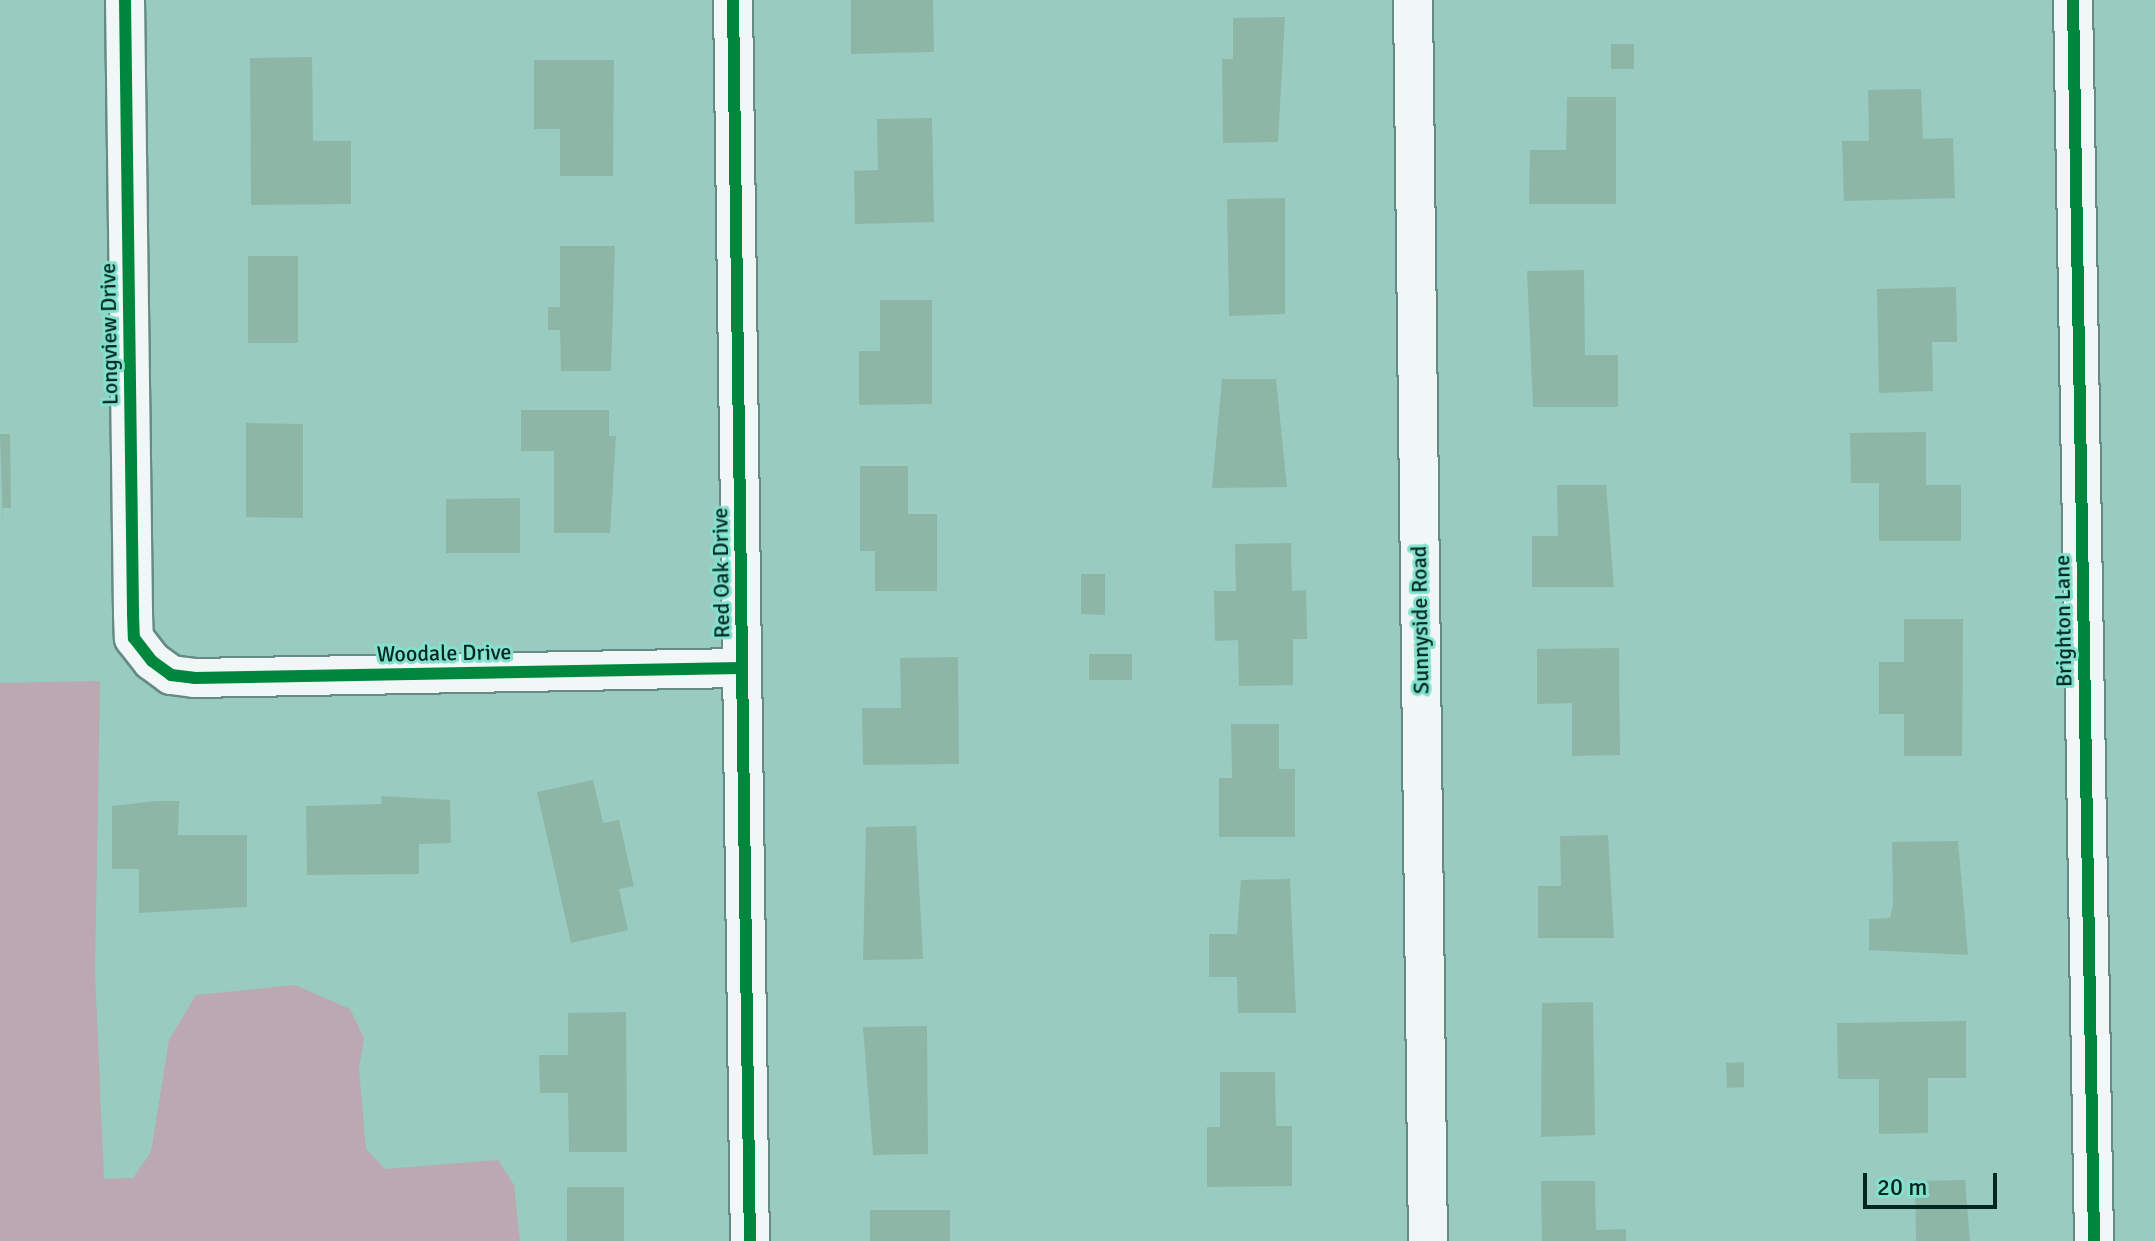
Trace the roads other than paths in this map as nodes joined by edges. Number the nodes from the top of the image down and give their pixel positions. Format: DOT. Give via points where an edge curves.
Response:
graph roads {
  1 [pos="125,0"];
  2 [pos="733,0"];
  3 [pos="1413,0"];
  4 [pos="2073,0"];
  5 [pos="152,661"];
  6 [pos="742,668"];
  7 [pos="750,1241"];
  8 [pos="1428,1241"];
  9 [pos="2094,1241"];
  1 -- 5 [label="street, Longview Drive" via="133,614 134,638"];
  2 -- 6 [label="street, Red Oak Drive"];
  3 -- 8 [label="street, Sunnyside Road"];
  4 -- 9 [label="street, Brighton Lane"];
  5 -- 6 [label="street, Woodale Drive" via="171,675 194,678"];
  6 -- 7 [label="street, Red Oak Drive"];
}
